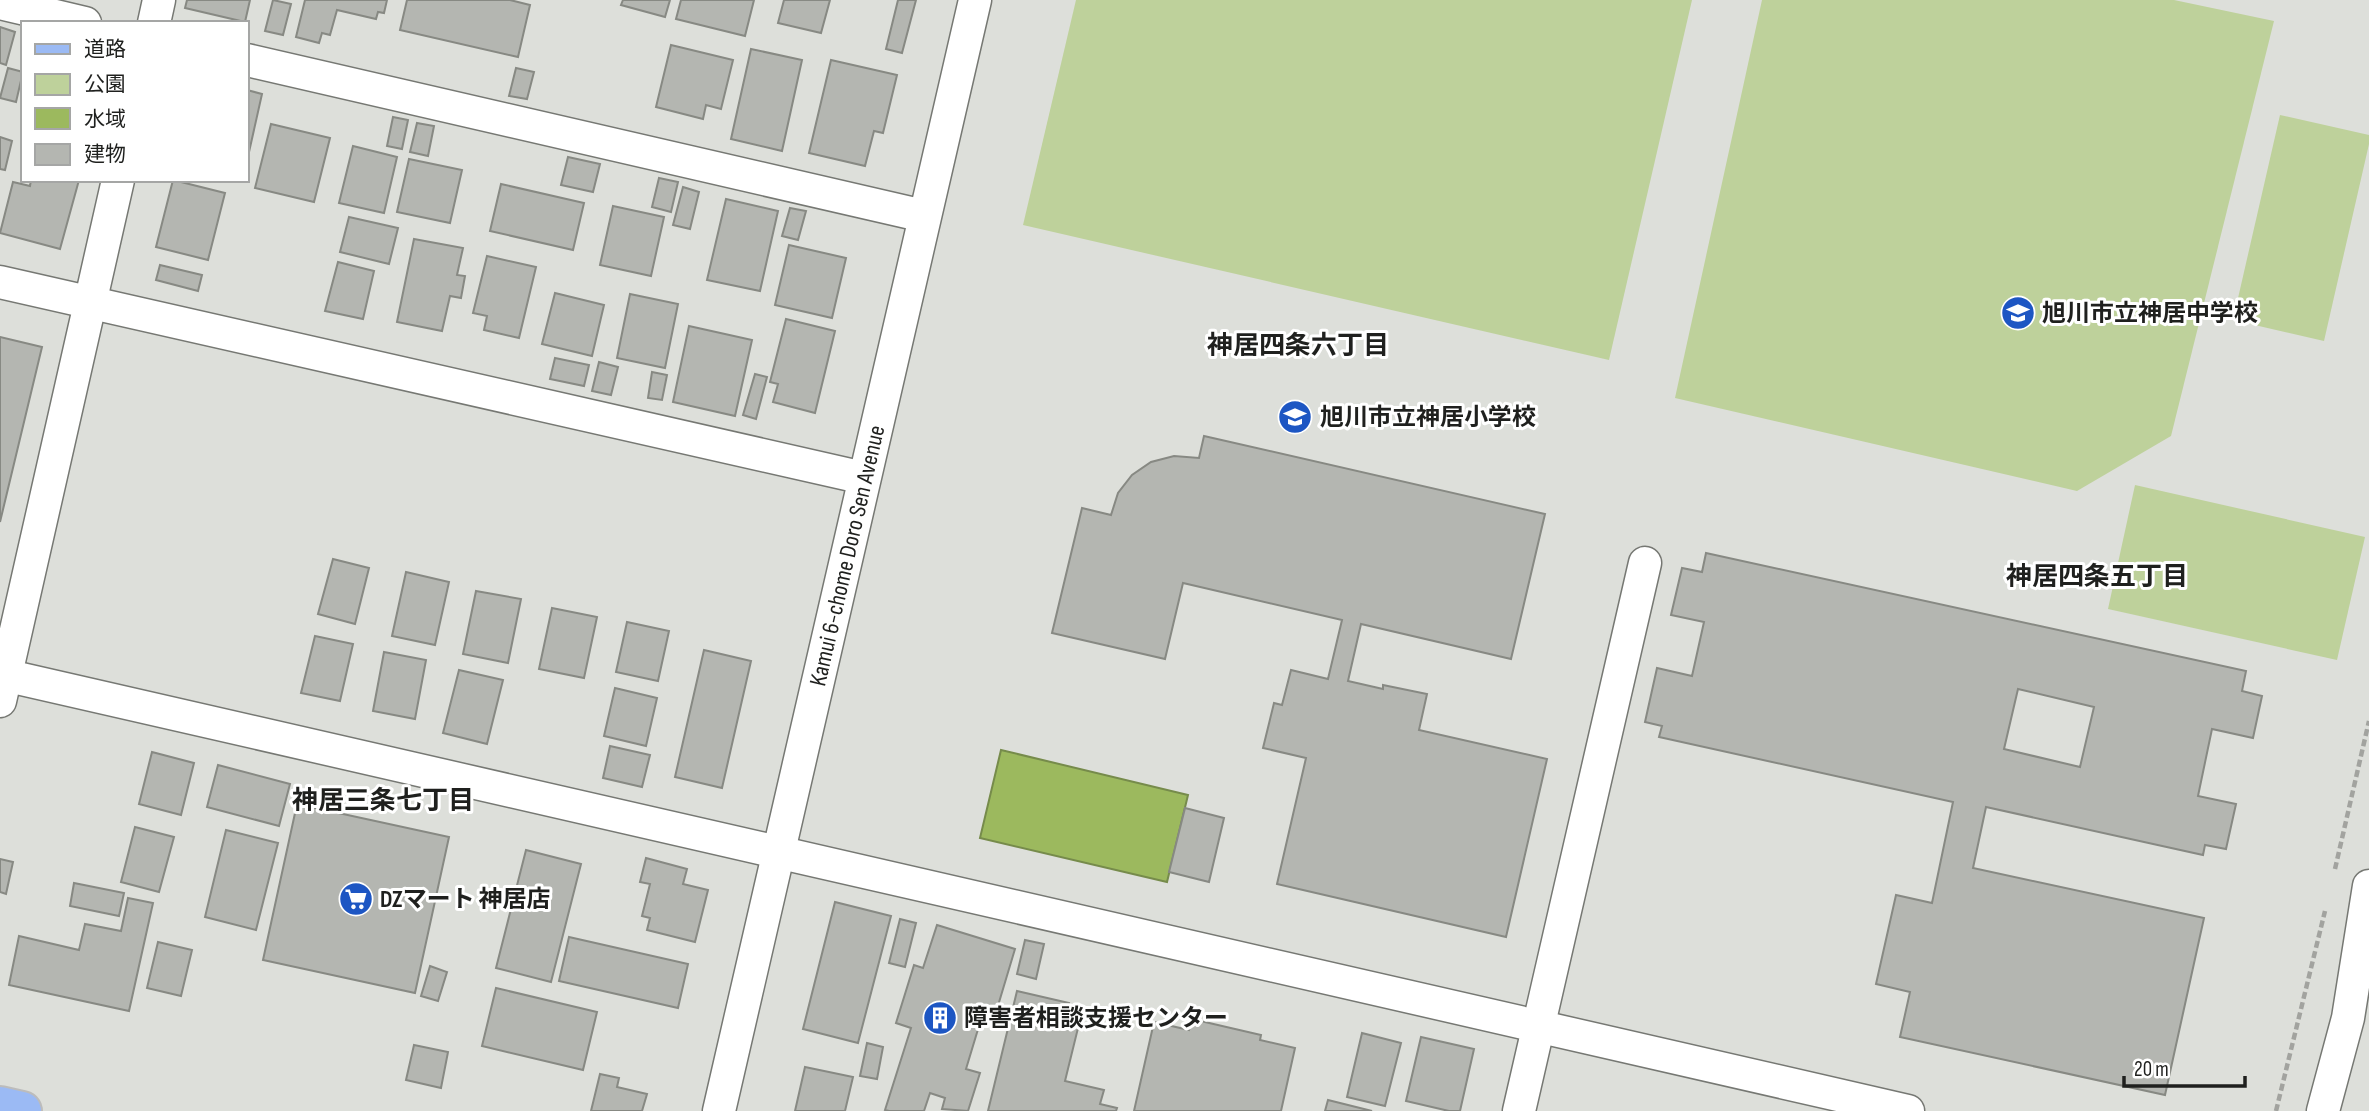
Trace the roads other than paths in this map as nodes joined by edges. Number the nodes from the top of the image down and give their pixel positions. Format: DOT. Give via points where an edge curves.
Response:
graph roads {
  1 [pos="159,0"];
  2 [pos="975,0"];
  3 [pos="0,3"];
  4 [pos="76,21"];
  5 [pos="154,21"];
  6 [pos="248,60"];
  7 [pos="118,182"];
  8 [pos="924,216"];
  9 [pos="0,282"];
  10 [pos="91,303"];
  11 [pos="864,478"];
  12 [pos="1645,563"];
  13 [pos="2,683"];
  14 [pos="780,852"];
  15 [pos="2369,886"];
  16 [pos="1538,1026"];
  17 [pos="0,1106"];
  18 [pos="22,1111"];
  19 [pos="719,1111"];
  20 [pos="1519,1111"];
  21 [pos="1908,1111"];
  22 [pos="2323,1111"];
  1 -- 5 [label="street"];
  2 -- 8 [label="street, Kamui 6-chome Doro Sen Avenue"];
  3 -- 4 [label="street"];
  6 -- 8 [label="street"];
  7 -- 10 [label="street"];
  8 -- 11 [label="street, Kamui 6-chome Doro Sen Avenue"];
  9 -- 10 [label="street"];
  10 -- 11 [label="street"];
  10 -- 13 [label="street"];
  11 -- 14 [label="street, Kamui 6-chome Doro Sen Avenue"];
  12 -- 16 [label="street"];
  13 -- 14 [label="street"];
  14 -- 16 [label="street"];
  14 -- 19 [label="street, Kamui 6-chome Doro Sen Avenue"];
  15 -- 22 [label="street" via="2348,1018"];
  16 -- 20 [label="street"];
  16 -- 21 [label="street"];
  17 -- 18 [label="main road"];
}
